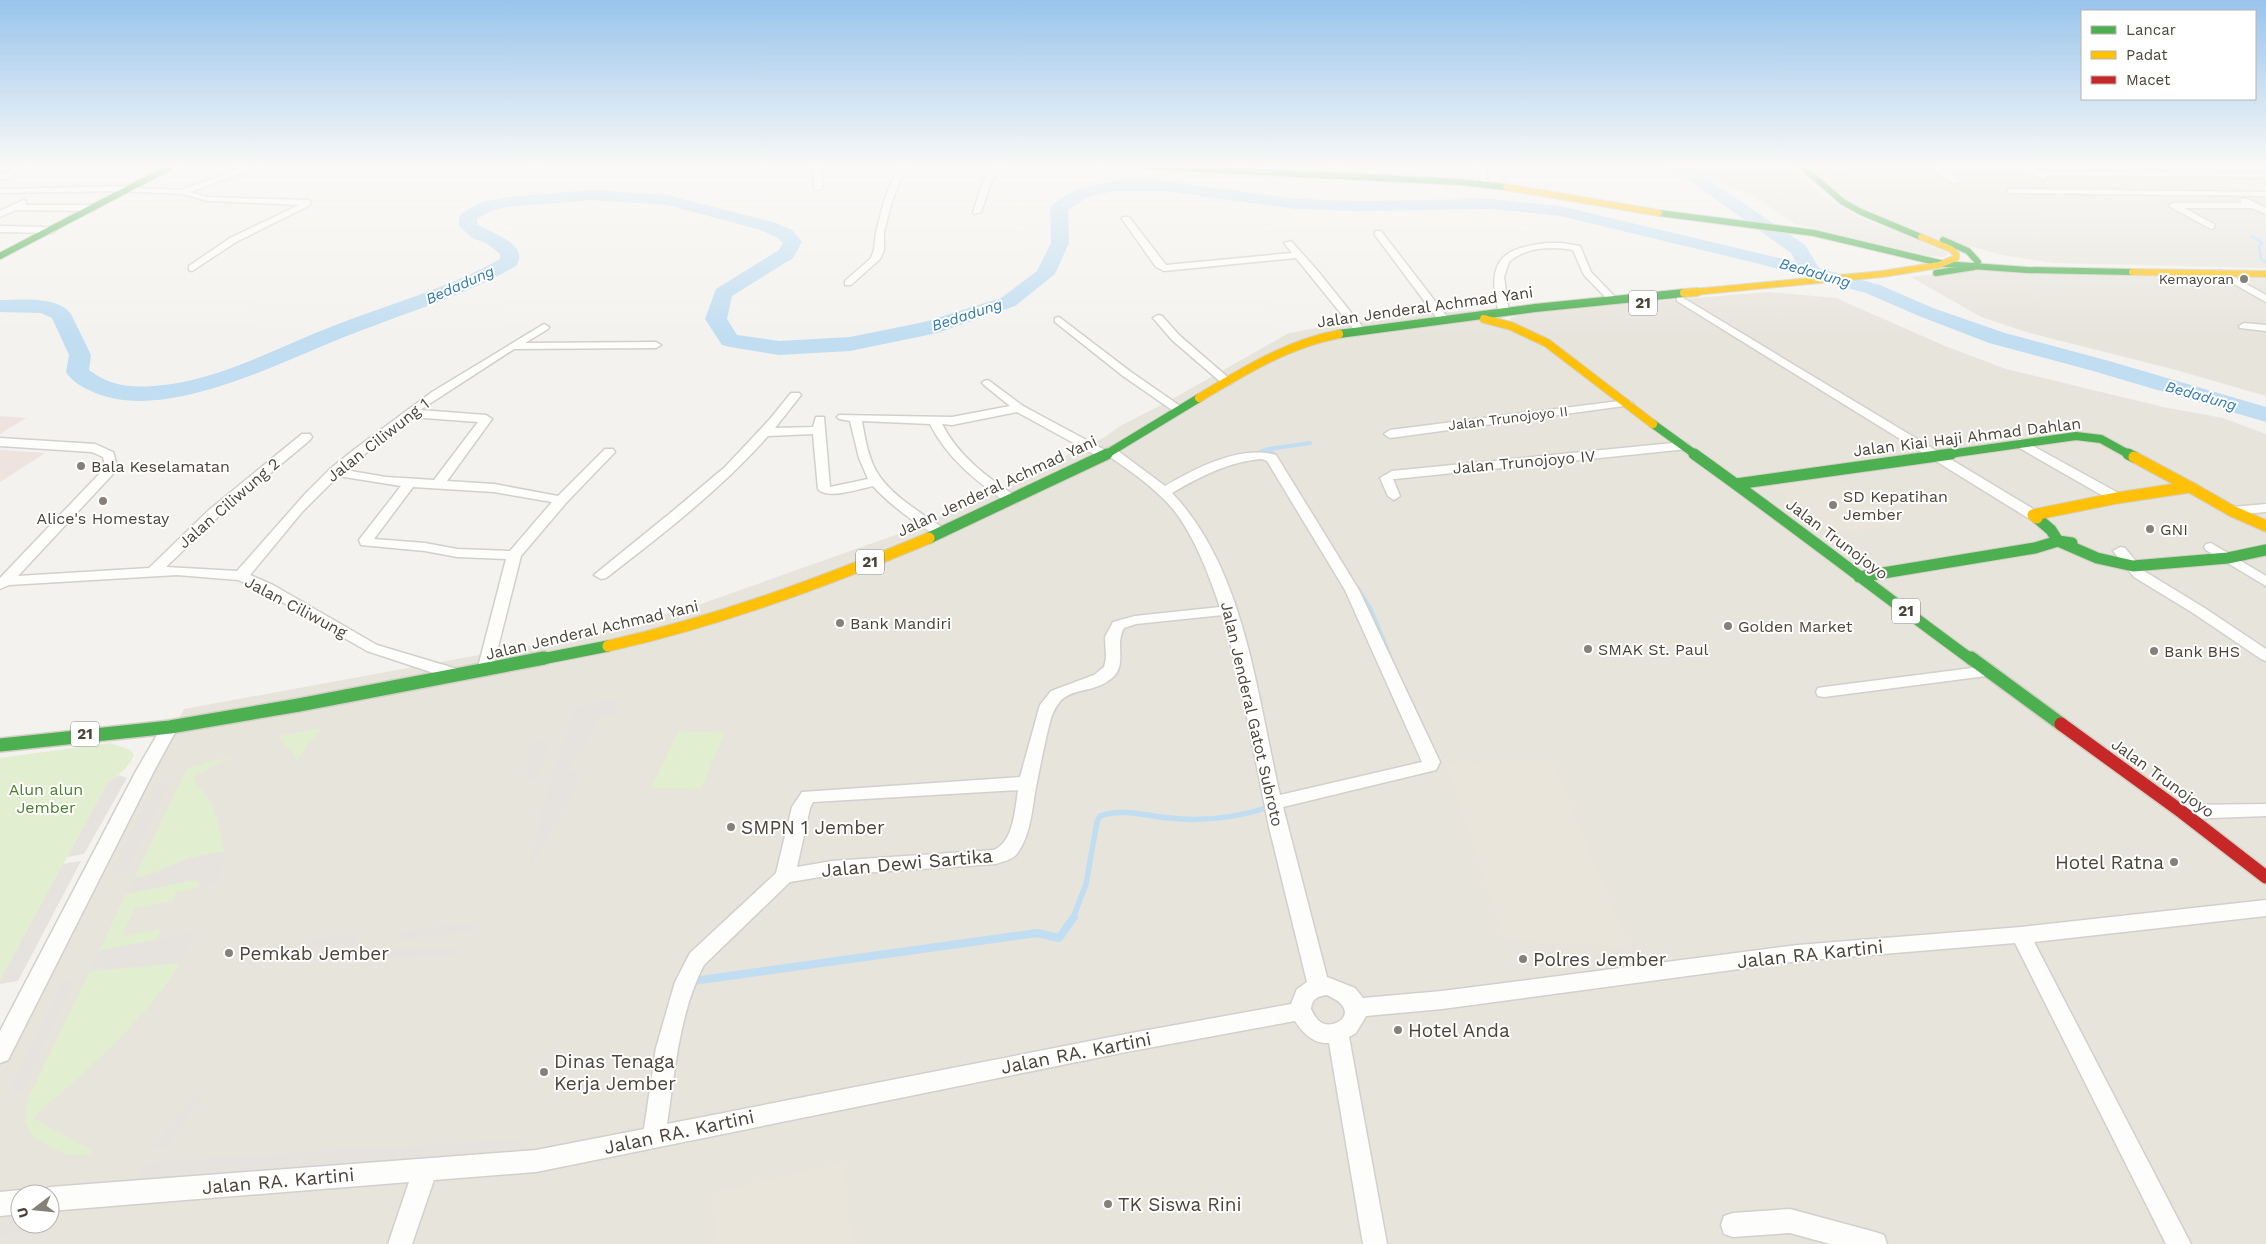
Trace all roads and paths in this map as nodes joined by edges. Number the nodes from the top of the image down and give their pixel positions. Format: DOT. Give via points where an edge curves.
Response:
graph roads {
  1 [pos="67,222"];
  2 [pos="273,222"];
  3 [pos="884,222"];
  4 [pos="1128,222"];
  5 [pos="1722,222"];
  6 [pos="1880,222"];
  7 [pos="1890,222"];
  8 [pos="2204,222"];
  9 [pos="2211,226"];
  10 [pos="0,229"];
  11 [pos="52,230"];
  12 [pos="1378,233"];
  13 [pos="1288,244"];
  14 [pos="1298,255"];
  15 [pos="0,256"];
  16 [pos="1949,258"];
  17 [pos="1976,265"];
  18 [pos="192,268"];
  19 [pos="2222,273"];
  20 [pos="2266,274"];
  21 [pos="1887,277"];
  22 [pos="848,282"];
  23 [pos="1680,299"];
  24 [pos="2266,299"];
  25 [pos="1613,300"];
  26 [pos="1504,313"];
  27 [pos="1474,317"];
  28 [pos="1158,318"];
  29 [pos="1059,320"];
  30 [pos="1444,320"];
  31 [pos="2244,326"];
  32 [pos="544,327"];
  33 [pos="2266,328"];
  34 [pos="1360,330"];
  35 [pos="1546,343"];
  36 [pos="656,345"];
  37 [pos="512,346"];
  38 [pos="1226,382"];
  39 [pos="988,383"];
  40 [pos="795,394"];
  41 [pos="1627,403"];
  42 [pos="1019,408"];
  43 [pos="1179,410"];
  44 [pos="408,413"];
  45 [pos="934,421"];
  46 [pos="767,432"];
  47 [pos="1390,434"];
  48 [pos="306,437"];
  49 [pos="0,442"];
  50 [pos="2020,443"];
  51 [pos="1683,446"];
  52 [pos="609,452"];
  53 [pos="1108,453"];
  54 [pos="1933,455"];
  55 [pos="334,472"];
  56 [pos="876,481"];
  57 [pos="410,482"];
  58 [pos="438,484"];
  59 [pos="1736,484"];
  60 [pos="2190,487"];
  61 [pos="1164,492"];
  62 [pos="1394,496"];
  63 [pos="2117,498"];
  64 [pos="561,500"];
  65 [pos="1012,500"];
  66 [pos="2266,508"];
  67 [pos="2232,511"];
  68 [pos="2033,515"];
  69 [pos="2266,526"];
  70 [pos="941,532"];
  71 [pos="2058,542"];
  72 [pos="2109,548"];
  73 [pos="2202,548"];
  74 [pos="2266,550"];
  75 [pos="2228,551"];
  76 [pos="514,555"];
  77 [pos="2133,566"];
  78 [pos="154,572"];
  79 [pos="601,575"];
  80 [pos="241,576"];
  81 [pos="1859,577"];
  82 [pos="2266,582"];
  83 [pos="2,583"];
  84 [pos="1230,610"];
  85 [pos="2266,656"];
  86 [pos="485,671"];
  87 [pos="1988,671"];
  88 [pos="460,676"];
  89 [pos="1824,692"];
  90 [pos="170,726"];
  91 [pos="0,745"];
  92 [pos="1028,783"];
  93 [pos="1272,803"];
  94 [pos="2266,810"];
  95 [pos="2182,812"];
  96 [pos="786,876"];
  97 [pos="2266,877"];
  98 [pos="2266,908"];
  99 [pos="2021,935"];
  100 [pos="1319,987"];
  101 [pos="1356,1008"];
  102 [pos="1300,1011"];
  103 [pos="1338,1033"];
  104 [pos="0,1053"];
  105 [pos="654,1136"];
  106 [pos="426,1169"];
  107 [pos="60,1198"];
  108 [pos="1734,1225"];
  109 [pos="400,1244"];
  110 [pos="1375,1244"];
  111 [pos="1875,1244"];
  112 [pos="2178,1244"];
  1 -- 11 [label="main road"];
  2 -- 18 [label="street" via="233,240"];
  3 -- 22 [label="street" via="877,255"];
  4 -- 14 [label="street" via="1164,268"];
  5 -- 16 [label="main road" via="1791,229 1924,259"];
  6 -- 16 [label="main road"];
  7 -- 17 [label="main road" via="1964,248 1972,254"];
  8 -- 9 [label="street"];
  10 -- 11 [label="street"];
  11 -- 15 [label="main road"];
  12 -- 30 [label="street"];
  13 -- 14 [label="street"];
  14 -- 34 [label="street"];
  16 -- 17 [label="main road"];
  16 -- 21 [label="main road, Jalan Jenderal Achmad Yani / 21"];
  17 -- 19 [label="main road"];
  17 -- 21 [label="main road, Jalan Jenderal Achmad Yani / 21"];
  19 -- 20 [label="main road"];
  19 -- 24 [label="street"];
  21 -- 23 [label="main road, Jalan Jenderal Achmad Yani / 21"];
  21 -- 25 [label="main road, Jalan Jenderal Achmad Yani / 21"];
  23 -- 35 [label="main road, Jalan Jenderal Achmad Yani / 21" via="1546,314 1532,320"];
  23 -- 54 [label="street"];
  25 -- 26 [label="main road, Jalan Jenderal Achmad Yani / 21"];
  25 -- 26 [label="street" via="1587,273 1577,248 1559,245 1532,247 1516,250 1507,256 1502,266 1498,286"];
  26 -- 27 [label="main road, Jalan Jenderal Achmad Yani / 21"];
  27 -- 30 [label="main road, Jalan Jenderal Achmad Yani / 21"];
  27 -- 35 [label="main road, Jalan Trunojoyo / 21" via="1511,326"];
  28 -- 38 [label="street"];
  29 -- 43 [label="street"];
  30 -- 34 [label="main road, Jalan Jenderal Achmad Yani / 21"];
  31 -- 33 [label="street"];
  32 -- 37 [label="street, Jalan Ciliwung 1"];
  34 -- 38 [label="main road, Jalan Jenderal Achmad Yani / 21" via="1307,341"];
  35 -- 41 [label="main road, Jalan Trunojoyo / 21"];
  36 -- 37 [label="street"];
  37 -- 44 [label="street, Jalan Ciliwung 1"];
  38 -- 43 [label="main road, Jalan Jenderal Achmad Yani / 21"];
  39 -- 42 [label="street, Jalan Jenderal Gatot Subroto"];
  40 -- 46 [label="street"];
  41 -- 47 [label="street, Jalan Trunojoyo II"];
  41 -- 51 [label="main road, Jalan Trunojoyo / 21"];
  42 -- 45 [label="street" via="967,419"];
  42 -- 53 [label="street, Jalan Jenderal Gatot Subroto"];
  43 -- 53 [label="main road, Jalan Jenderal Achmad Yani / 21"];
  44 -- 55 [label="street, Jalan Ciliwung 1"];
  44 -- 58 [label="street" via="486,419"];
  45 -- 56 [label="street" via="849,417"];
  45 -- 65 [label="street" via="941,438 956,458"];
  46 -- 56 [label="street" via="820,425 824,489 829,491"];
  46 -- 79 [label="street" via="709,488"];
  48 -- 78 [label="street, Jalan Ciliwung 2" via="214,513"];
  49 -- 83 [label="street" via="94,448 109,455 112,465"];
  50 -- 54 [label="main road, Jalan Kiai Haji Ahmad Dahlan"];
  50 -- 60 [label="main road, Jalan Kiai Haji Ahmad Dahlan" via="2076,436 2100,439"];
  50 -- 63 [label="street"];
  51 -- 59 [label="main road, Jalan Trunojoyo / 21"];
  51 -- 62 [label="street, Jalan Trunojoyo IV" via="1392,475 1386,478"];
  52 -- 64 [label="street"];
  53 -- 61 [label="street, Jalan Jenderal Gatot Subroto" via="1149,478"];
  53 -- 65 [label="main road, Jalan Jenderal Achmad Yani / 21"];
  54 -- 59 [label="main road, Jalan Kiai Haji Ahmad Dahlan"];
  54 -- 68 [label="street"];
  55 -- 57 [label="street" via="363,479"];
  55 -- 80 [label="street, Jalan Ciliwung 1"];
  56 -- 70 [label="street"];
  57 -- 58 [label="street"];
  57 -- 76 [label="street" via="366,542 457,553"];
  58 -- 64 [label="street" via="494,488"];
  59 -- 81 [label="main road, Jalan Trunojoyo / 21"];
  60 -- 63 [label="main road"];
  60 -- 67 [label="main road, Jalan Kiai Haji Ahmad Dahlan"];
  61 -- 84 [label="street, Jalan Jenderal Gatot Subroto" via="1194,530"];
  61 -- 93 [label="street" via="1204,471 1234,461 1257,454 1272,458 1352,590 1431,762 1430,766"];
  63 -- 68 [label="main road"];
  64 -- 76 [label="street"];
  65 -- 70 [label="main road, Jalan Jenderal Achmad Yani / 21"];
  66 -- 67 [label="street"];
  67 -- 69 [label="main road, Jalan Kiai Haji Ahmad Dahlan"];
  68 -- 71 [label="main road" via="2051,530"];
  70 -- 86 [label="main road, Jalan Jenderal Achmad Yani / 21" via="782,596 715,619 651,637"];
  71 -- 72 [label="main road"];
  71 -- 77 [label="main road" via="2097,558"];
  71 -- 81 [label="main road"];
  72 -- 73 [label="main road" via="2138,555"];
  72 -- 77 [label="street"];
  73 -- 75 [label="street"];
  74 -- 75 [label="main road"];
  75 -- 77 [label="main road"];
  75 -- 82 [label="street"];
  76 -- 86 [label="street"];
  77 -- 85 [label="street" via="2139,574"];
  78 -- 80 [label="street, Jalan Ciliwung"];
  78 -- 83 [label="street, Jalan Ciliwung"];
  80 -- 88 [label="street, Jalan Ciliwung" via="372,648"];
  81 -- 87 [label="main road, Jalan Trunojoyo / 21"];
  84 -- 92 [label="street, Jalan Dewi Sartika" via="1135,620 1118,626 1111,636 1113,664 1110,670 1102,677 1062,691 1050,700"];
  84 -- 93 [label="street, Jalan Jenderal Gatot Subroto"];
  86 -- 88 [label="main road, Jalan Jenderal Achmad Yani / 21"];
  87 -- 89 [label="street"];
  87 -- 95 [label="main road, Jalan Trunojoyo / 21"];
  88 -- 90 [label="main road, Jalan Jenderal Achmad Yani / 21"];
  90 -- 91 [label="main road, Jalan Jenderal Achmad Yani / 21"];
  90 -- 104 [label="street"];
  92 -- 96 [label="street, Jalan Dewi Sartika" via="1019,828 1005,854 832,868"];
  92 -- 96 [label="street" via="808,796 801,807"];
  93 -- 100 [label="street, Jalan Jenderal Gatot Subroto"];
  94 -- 95 [label="street"];
  95 -- 97 [label="main road, Jalan Trunojoyo / 21"];
  96 -- 105 [label="street" via="697,959 685,982 667,1048"];
  98 -- 99 [label="street, Jalan RA Kartini"];
  99 -- 101 [label="street, Jalan RA Kartini" via="1798,953 1442,1000"];
  99 -- 112 [label="street"];
  100 -- 101 [label="street" via="1328,986 1346,993"];
  100 -- 102 [label="street" via="1304,995"];
  101 -- 103 [label="street" via="1353,1024"];
  102 -- 103 [label="street" via="1310,1026 1319,1031"];
  102 -- 105 [label="street, Jalan RA. Kartini" via="1126,1042"];
  103 -- 110 [label="street"];
  105 -- 106 [label="street, Jalan RA. Kartini" via="536,1161"];
  106 -- 107 [label="street, Jalan RA. Kartini"];
  106 -- 109 [label="street"];
  108 -- 111 [label="street" via="1790,1221"];
}
